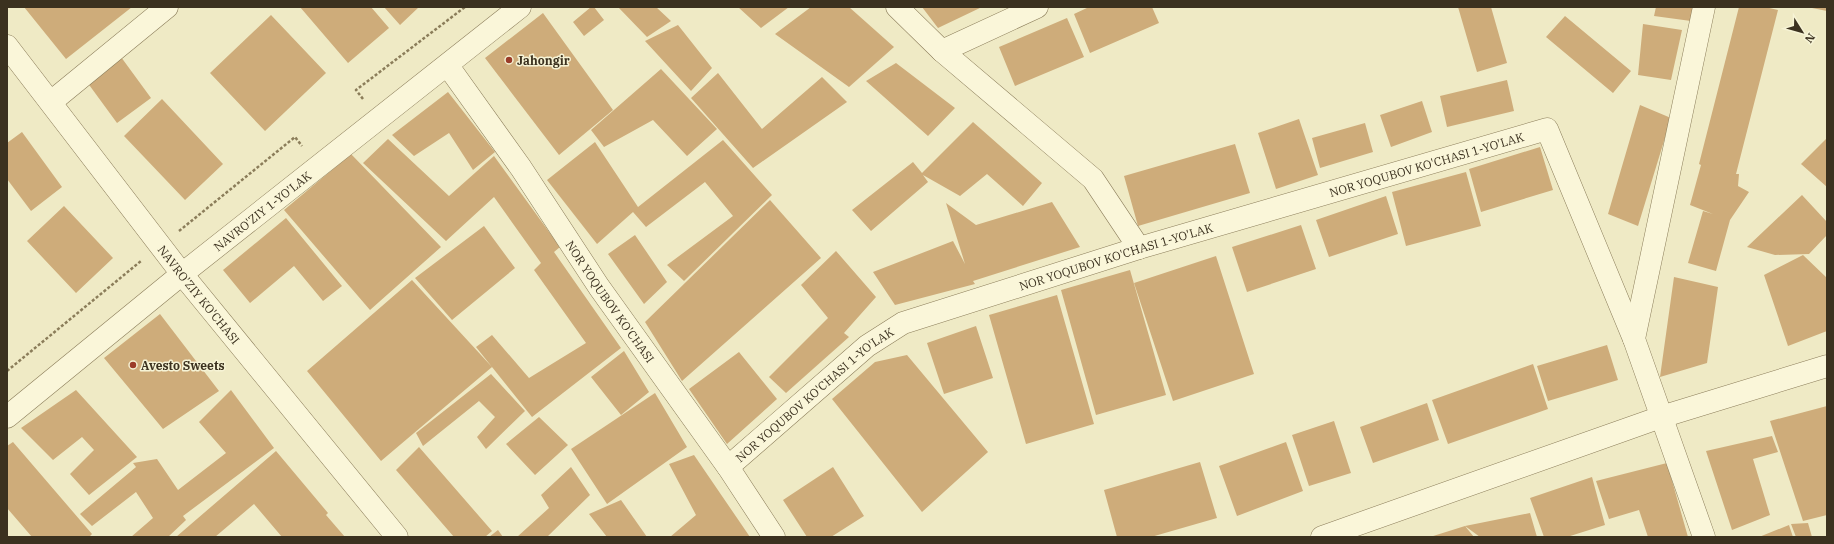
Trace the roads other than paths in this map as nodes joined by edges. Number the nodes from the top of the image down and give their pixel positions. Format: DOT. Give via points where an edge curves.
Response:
graph roads {
  1 [pos="167,7"];
  2 [pos="520,7"];
  3 [pos="897,7"];
  4 [pos="1037,7"];
  5 [pos="1704,7"];
  6 [pos="7,46"];
  7 [pos="942,51"];
  8 [pos="448,66"];
  9 [pos="51,102"];
  10 [pos="1139,248"];
  11 [pos="182,274"];
  12 [pos="1634,339"];
  13 [pos="1827,366"];
  14 [pos="7,417"];
  15 [pos="1661,417"];
  16 [pos="728,467"];
  17 [pos="397,537"];
  18 [pos="774,537"];
  19 [pos="1322,537"];
  20 [pos="1704,537"];
  1 -- 9 [label="street"];
  2 -- 8 [label="street, NAVRO'ZIY 1-YO'LAK"];
  3 -- 7 [label="street"];
  4 -- 7 [label="street"];
  5 -- 12 [label="street"];
  6 -- 9 [label="street, NAVRO'ZIY KO'CHASI"];
  7 -- 10 [label="street" via="1093,178"];
  8 -- 11 [label="street, NAVRO'ZIY 1-YO'LAK"];
  8 -- 16 [label="street, NOR YOQUBOV KO'CHASI" via="521,168 599,286"];
  9 -- 11 [label="street, NAVRO'ZIY KO'CHASI"];
  10 -- 12 [label="street, NOR YOQUBOV KO'CHASI 1-YO'LAK" via="1547,130"];
  10 -- 16 [label="street, NOR YOQUBOV KO'CHASI 1-YO'LAK" via="903,323 867,346"];
  11 -- 14 [label="street, NAVRO'ZIY 1-YO'LAK"];
  11 -- 17 [label="street, NAVRO'ZIY KO'CHASI"];
  12 -- 15 [label="street"];
  13 -- 15 [label="street"];
  15 -- 19 [label="street"];
  15 -- 20 [label="street"];
  16 -- 18 [label="street, NOR YOQUBOV KO'CHASI"];
}
